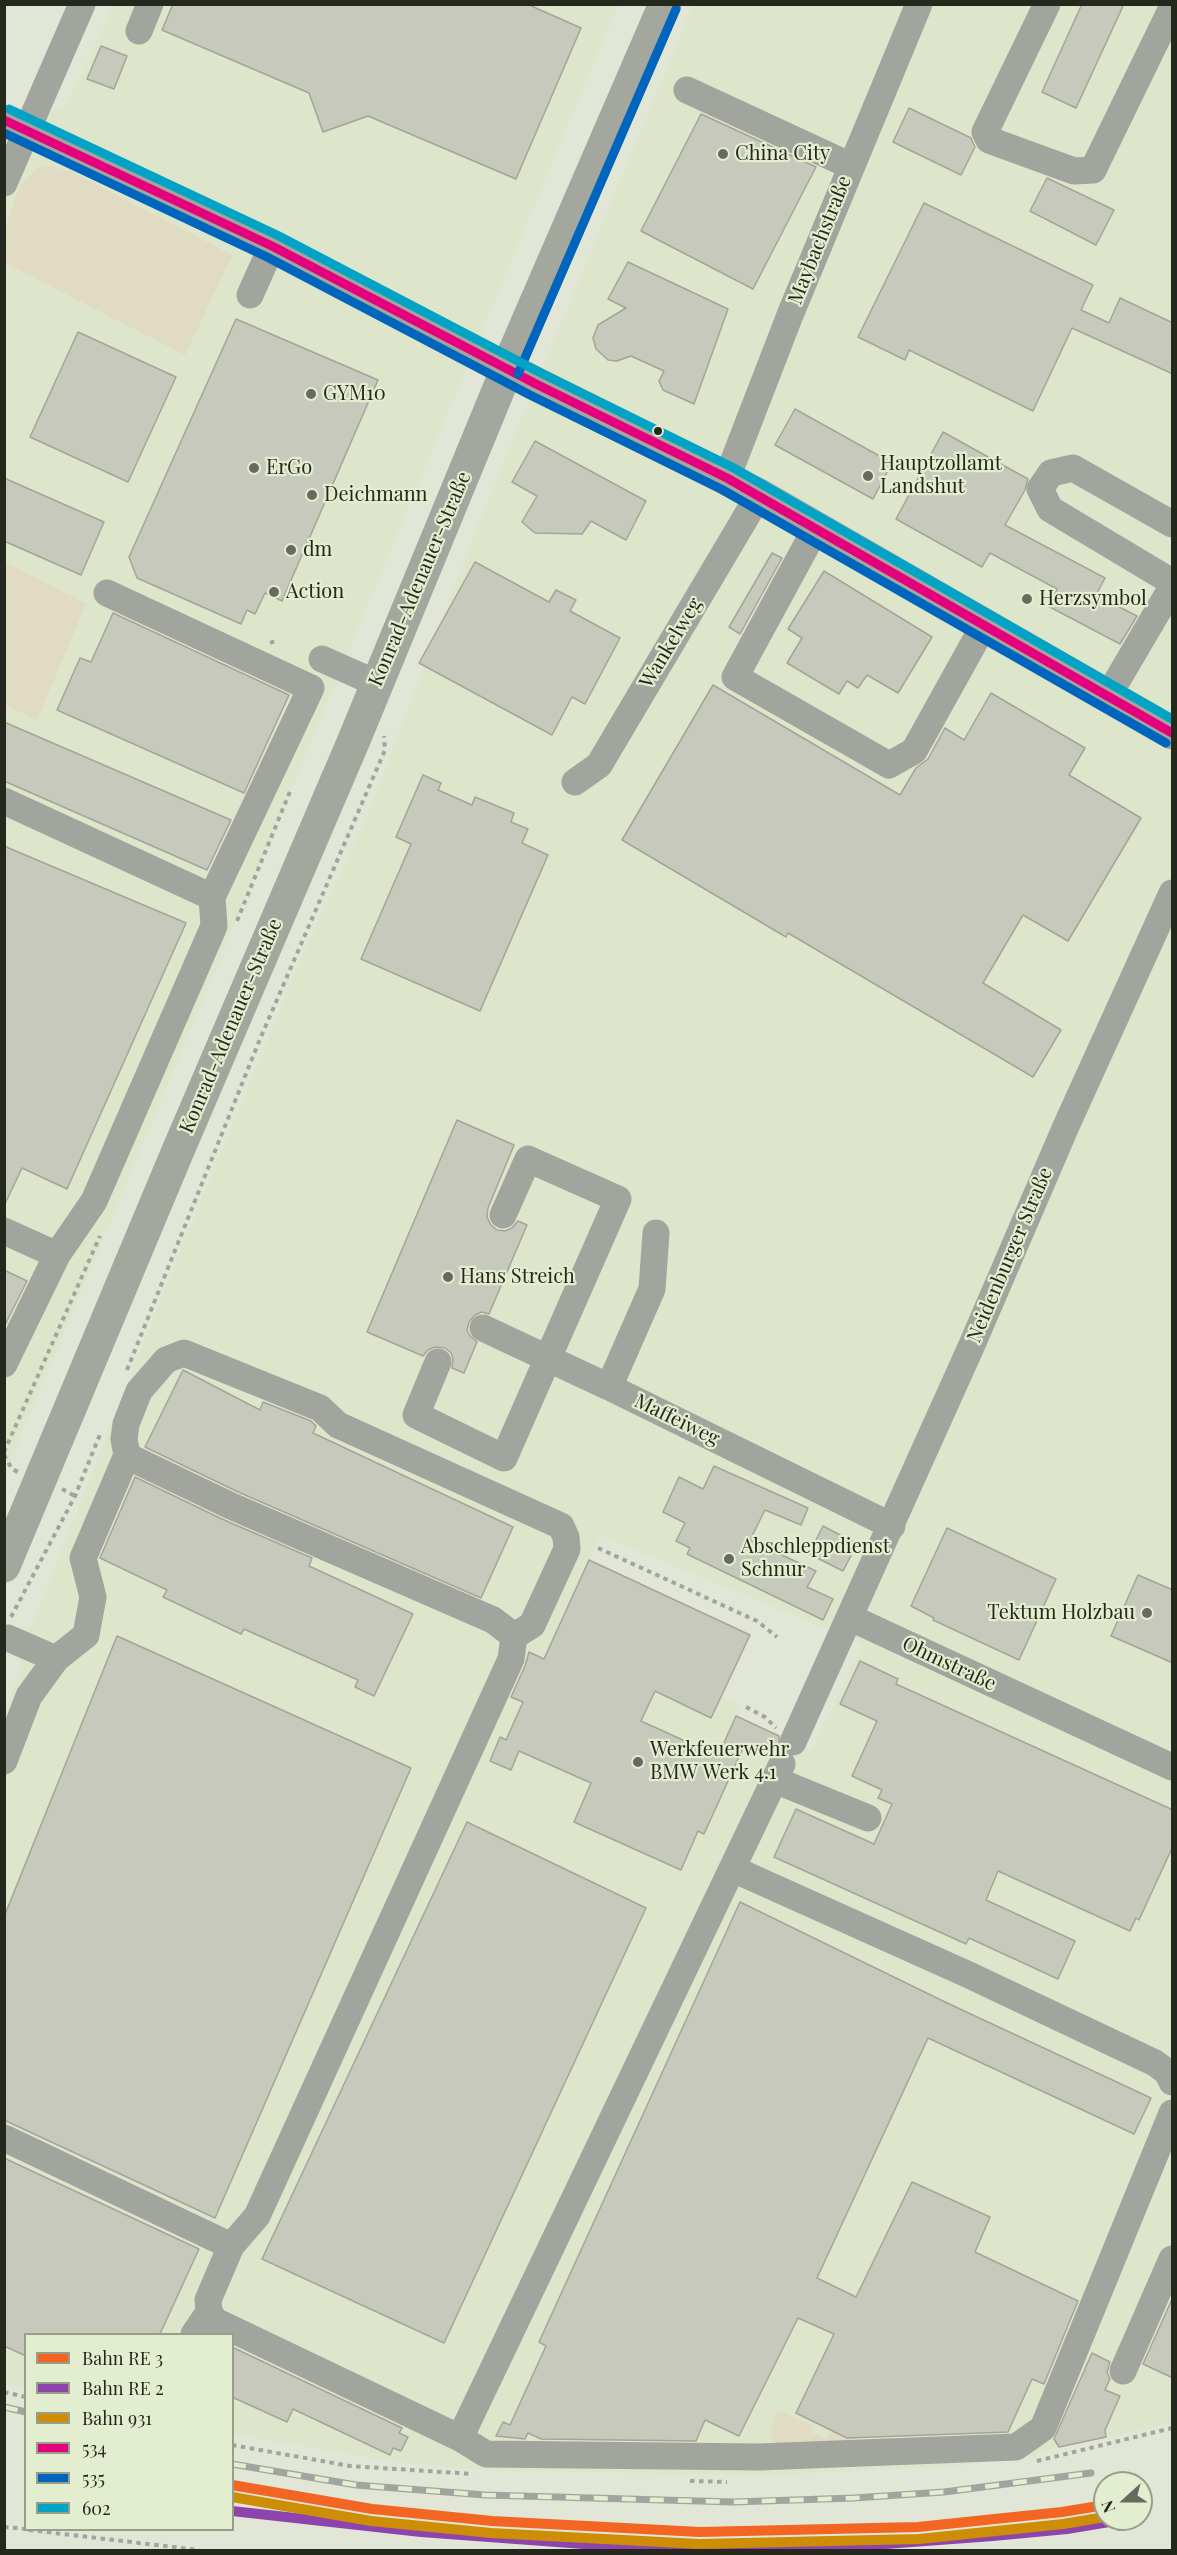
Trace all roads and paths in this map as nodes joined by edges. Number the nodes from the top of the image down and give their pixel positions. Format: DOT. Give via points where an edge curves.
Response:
graph roads {
  1 [pos="82,4"];
  2 [pos="150,4"];
  3 [pos="665,4"];
  4 [pos="919,4"];
  5 [pos="1047,4"];
  6 [pos="1173,8"];
  7 [pos="139,32"];
  8 [pos="687,90"];
  9 [pos="16,125"];
  10 [pos="851,166"];
  11 [pos="4,183"];
  12 [pos="272,246"];
  13 [pos="250,295"];
  14 [pos="507,369"];
  15 [pos="727,478"];
  16 [pos="759,495"];
  17 [pos="1173,524"];
  18 [pos="816,528"];
  19 [pos="1173,582"];
  20 [pos="1173,587"];
  21 [pos="107,592"];
  22 [pos="984,625"];
  23 [pos="322,659"];
  24 [pos="376,683"];
  25 [pos="1108,696"];
  26 [pos="382,728"];
  27 [pos="1173,733"];
  28 [pos="575,782"];
  29 [pos="4,801"];
  30 [pos="1173,894"];
  31 [pos="212,897"];
  32 [pos="503,1215"];
  33 [pos="4,1231"];
  34 [pos="656,1233"];
  35 [pos="57,1255"];
  36 [pos="483,1328"];
  37 [pos="548,1359"];
  38 [pos="438,1362"];
  39 [pos="4,1364"];
  40 [pos="125,1373"];
  41 [pos="609,1387"];
  42 [pos="104,1424"];
  43 [pos="4,1455"];
  44 [pos="127,1456"];
  45 [pos="12,1469"];
  46 [pos="59,1487"];
  47 [pos="75,1496"];
  48 [pos="892,1526"];
  49 [pos="598,1548"];
  50 [pos="4,1566"];
  51 [pos="850,1618"];
  52 [pos="8,1631"];
  53 [pos="514,1636"];
  54 [pos="777,1637"];
  55 [pos="56,1659"];
  56 [pos="746,1707"];
  57 [pos="782,1754"];
  58 [pos="4,1761"];
  59 [pos="1173,1767"];
  60 [pos="867,1818"];
  61 [pos="733,1869"];
  62 [pos="1171,2074"];
  63 [pos="1173,2113"];
  64 [pos="4,2138"];
  65 [pos="231,2246"];
  66 [pos="1173,2259"];
  67 [pos="209,2312"];
  68 [pos="195,2333"];
  69 [pos="1123,2371"];
  70 [pos="4,2392"];
  71 [pos="24,2397"];
  72 [pos="459,2438"];
  73 [pos="4,2526"];
  74 [pos="24,2529"];
  75 [pos="43,2531"];
  76 [pos="199,2550"];
  1 -- 9 [label="street"];
  2 -- 7 [label="street"];
  3 -- 14 [label="main road, Konrad-Adenauer-Straße"];
  4 -- 10 [label="street, Maybachstraße"];
  5 -- 6 [label="street" via="986,132 989,140 1074,171 1093,170"];
  8 -- 10 [label="street"];
  9 -- 11 [label="street"];
  9 -- 12 [label="street"];
  10 -- 15 [label="street, Maybachstraße"];
  12 -- 13 [label="street"];
  12 -- 14 [label="street"];
  14 -- 15 [label="main road"];
  14 -- 24 [label="main road, Konrad-Adenauer-Straße"];
  15 -- 16 [label="main road"];
  16 -- 18 [label="main road"];
  16 -- 28 [label="street, Wankelweg" via="599,765"];
  17 -- 19 [label="street" via="1074,468 1051,473 1040,489 1050,510"];
  18 -- 22 [label="main road"];
  18 -- 22 [label="street" via="735,677 888,765 914,751"];
  20 -- 25 [label="street"];
  21 -- 31 [label="street" via="311,688"];
  22 -- 25 [label="main road"];
  23 -- 24 [label="street"];
  24 -- 50 [label="main road, Konrad-Adenauer-Straße"];
  25 -- 27 [label="main road"];
  26 -- 40 [label="path" via="386,750 260,1039"];
  29 -- 31 [label="street"];
  30 -- 48 [label="street, Neidenburger Straße" via="1067,1124"];
  31 -- 35 [label="street" via="214,926 94,1201"];
  32 -- 37 [label="street" via="528,1160 618,1199"];
  33 -- 35 [label="street"];
  34 -- 41 [label="street" via="652,1289"];
  35 -- 39 [label="street"];
  36 -- 37 [label="street, Maffeiweg"];
  37 -- 38 [label="street" via="504,1458 416,1415"];
  37 -- 41 [label="street, Maffeiweg"];
  41 -- 48 [label="street, Maffeiweg"];
  42 -- 47 [label="path"];
  43 -- 45 [label="path"];
  44 -- 53 [label="street" via="229,1505 493,1620"];
  44 -- 53 [label="street" via="126,1424 139,1391 166,1360 184,1353 320,1408 338,1425 561,1527 567,1549 532,1625"];
  44 -- 55 [label="street" via="83,1558 93,1597 86,1635"];
  46 -- 47 [label="path"];
  47 -- 52 [label="path"];
  48 -- 51 [label="street, Neidenburger Straße"];
  49 -- 54 [label="path" via="757,1621"];
  51 -- 57 [label="street"];
  51 -- 59 [label="street, Ohmstraße"];
  52 -- 55 [label="street"];
  53 -- 65 [label="street" via="511,1659 257,2216"];
  55 -- 58 [label="street" via="28,1696"];
  56 -- 57 [label="path" via="765,1717"];
  57 -- 60 [label="street"];
  57 -- 61 [label="street"];
  61 -- 62 [label="street" via="1155,2062"];
  61 -- 72 [label="street"];
  63 -- 72 [label="street" via="1043,2428 1016,2447 759,2457 486,2454"];
  64 -- 65 [label="street"];
  65 -- 67 [label="street" via="208,2300"];
  66 -- 69 [label="street"];
  67 -- 68 [label="street"];
  67 -- 72 [label="street" via="214,2321"];
  70 -- 71 [label="path"];
  73 -- 74 [label="path"];
  75 -- 76 [label="path"];
}
